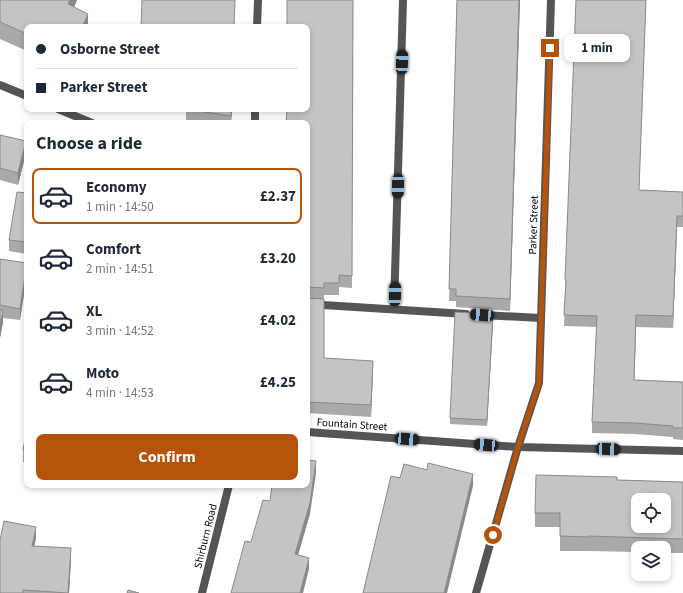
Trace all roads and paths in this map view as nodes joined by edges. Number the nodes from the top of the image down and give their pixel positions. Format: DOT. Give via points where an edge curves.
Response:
graph roads {
  1 [pos="258,0"];
  2 [pos="404,0"];
  3 [pos="551,0"];
  4 [pos="257,24"];
  5 [pos="0,85"];
  6 [pos="24,95"];
  7 [pos="65,112"];
  8 [pos="85,120"];
  9 [pos="310,304"];
  10 [pos="394,309"];
  11 [pos="541,318"];
  12 [pos="310,432"];
  13 [pos="518,447"];
  14 [pos="683,451"];
  15 [pos="228,488"];
  16 [pos="202,593"];
  17 [pos="476,593"];
  1 -- 4 [label="street"];
  2 -- 10 [label="street"];
  3 -- 11 [label="street, Parker Street"];
  5 -- 6 [label="street"];
  7 -- 8 [label="street"];
  9 -- 10 [label="street"];
  10 -- 11 [label="street"];
  11 -- 13 [label="street, Parker Street" via="539,383"];
  12 -- 13 [label="street, Fountain Street"];
  13 -- 14 [label="street, Fountain Street"];
  13 -- 17 [label="street, Parker Street"];
  15 -- 16 [label="street, Shirburn Road"];
}
